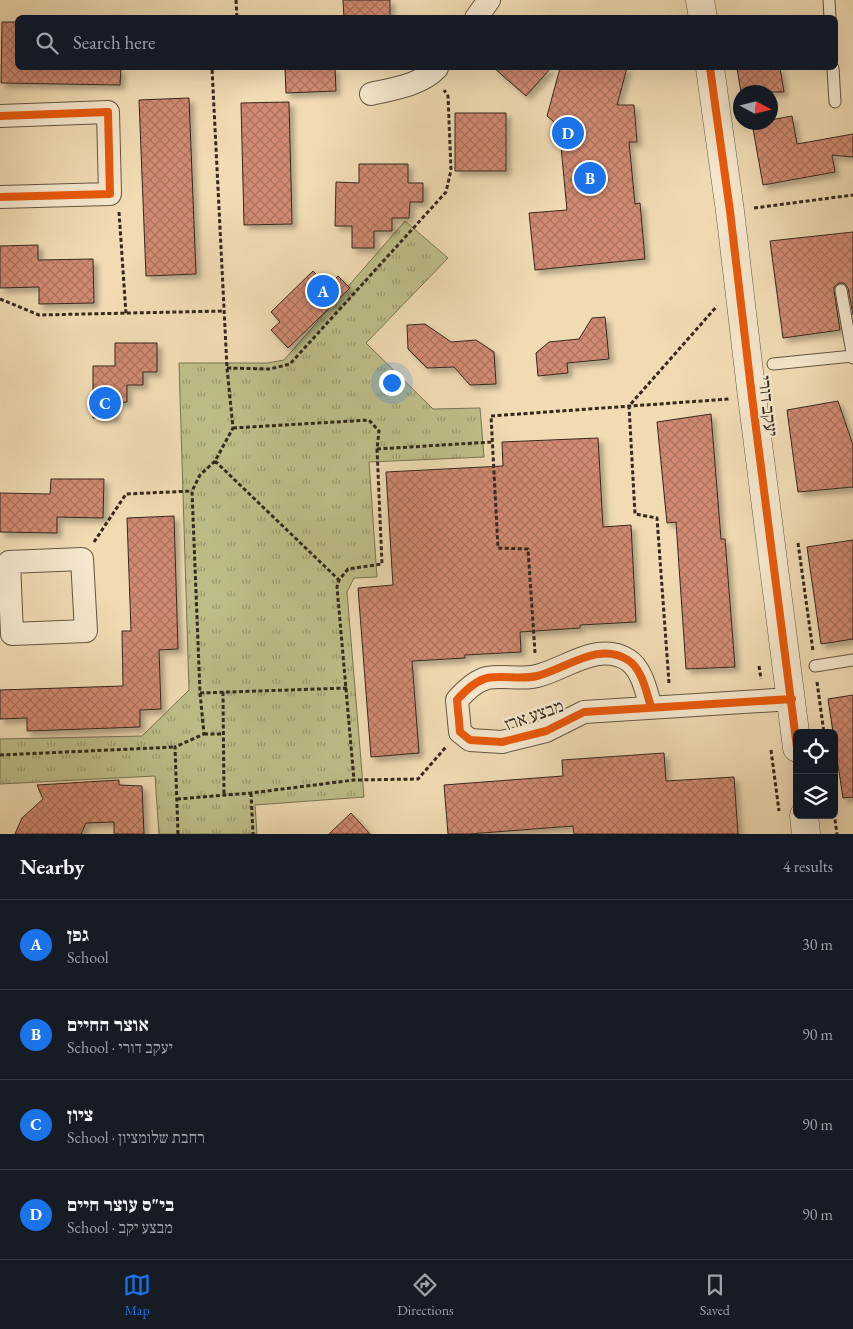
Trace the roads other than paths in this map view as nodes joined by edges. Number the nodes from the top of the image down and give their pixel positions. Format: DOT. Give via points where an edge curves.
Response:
graph roads {
  1 [pos="489,0"];
  2 [pos="700,0"];
  3 [pos="829,0"];
  4 [pos="478,15"];
  5 [pos="702,15"];
  6 [pos="830,15"];
  7 [pos="435,70"];
  8 [pos="710,70"];
  9 [pos="833,70"];
  10 [pos="371,94"];
  11 [pos="835,102"];
  12 [pos="0,116"];
  13 [pos="0,197"];
  14 [pos="841,290"];
  15 [pos="853,356"];
  16 [pos="773,364"];
  17 [pos="5,562"];
  18 [pos="853,660"];
  19 [pos="815,666"];
  20 [pos="792,699"];
  21 [pos="661,706"];
  22 [pos="795,729"];
  23 [pos="804,819"];
  24 [pos="806,834"];
  1 -- 4 [label="street"];
  2 -- 5 [label="street"];
  3 -- 6 [label="lane"];
  7 -- 10 [label="street" via="401,87"];
  8 -- 20 [label="street, יעקב דורי"];
  9 -- 11 [label="lane"];
  12 -- 13 [label="street" via="108,112 110,194"];
  14 -- 15 [label="lane"];
  15 -- 16 [label="lane"];
  17 -- 17 [label="street" via="82,559 86,631 12,634"];
  18 -- 19 [label="lane"];
  20 -- 21 [label="street, מבצע ארז"];
  20 -- 22 [label="street, יעקב דורי"];
  21 -- 21 [label="street, מבצע ארז" via="629,660 612,653 590,655 536,676 486,678 468,688 457,700 460,732 470,740 502,742 546,731 584,712"];
  23 -- 24 [label="street"];
}
